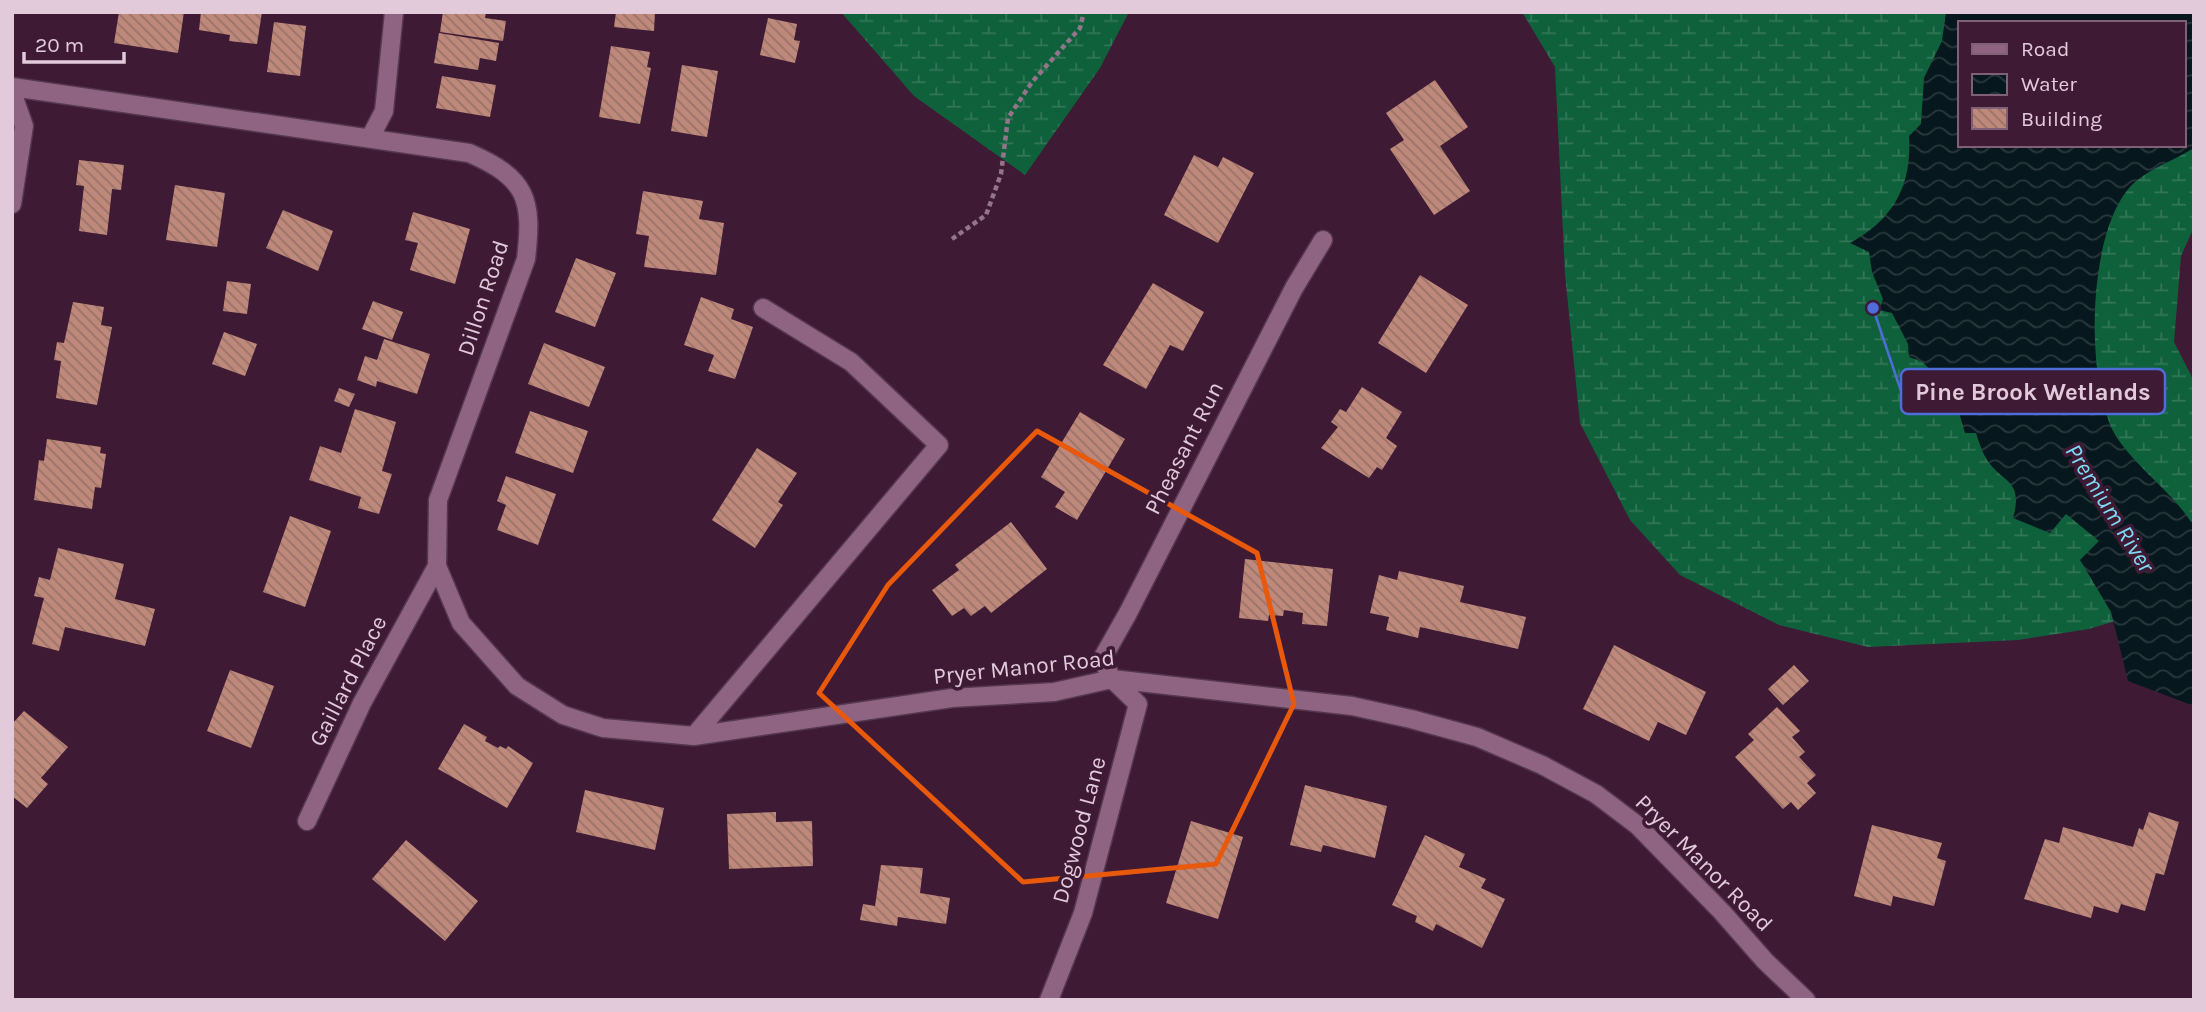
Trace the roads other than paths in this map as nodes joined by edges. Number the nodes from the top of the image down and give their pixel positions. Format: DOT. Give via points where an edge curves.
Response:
graph roads {
  1 [pos="394,12"];
  2 [pos="12,89"];
  3 [pos="370,138"];
  4 [pos="12,204"];
  5 [pos="1323,240"];
  6 [pos="763,308"];
  7 [pos="437,566"];
  8 [pos="1112,679"];
  9 [pos="694,736"];
  10 [pos="307,821"];
  11 [pos="1049,1000"];
  12 [pos="1806,1000"];
  1 -- 3 [label="street" via="384,111"];
  2 -- 3 [label="street, Dillon Road"];
  2 -- 4 [label="street" via="24,126"];
  3 -- 7 [label="street, Dillon Road" via="469,153 498,165 521,186 527,203 526,259 438,500"];
  5 -- 8 [label="street, Pheasant Run" via="1102,659"];
  6 -- 9 [label="street" via="851,362 939,445"];
  7 -- 9 [label="street, Dillon Road" via="461,623 517,686 563,715 603,728"];
  7 -- 10 [label="street, Gaillard Place" via="362,703"];
  8 -- 9 [label="street, Pryer Manor Road" via="1054,692 952,698"];
  8 -- 11 [label="street, Dogwood Lane" via="1138,704 1083,913"];
  8 -- 12 [label="street, Pryer Manor Road" via="1352,706 1477,737 1542,765 1596,794 1637,825"];
}
